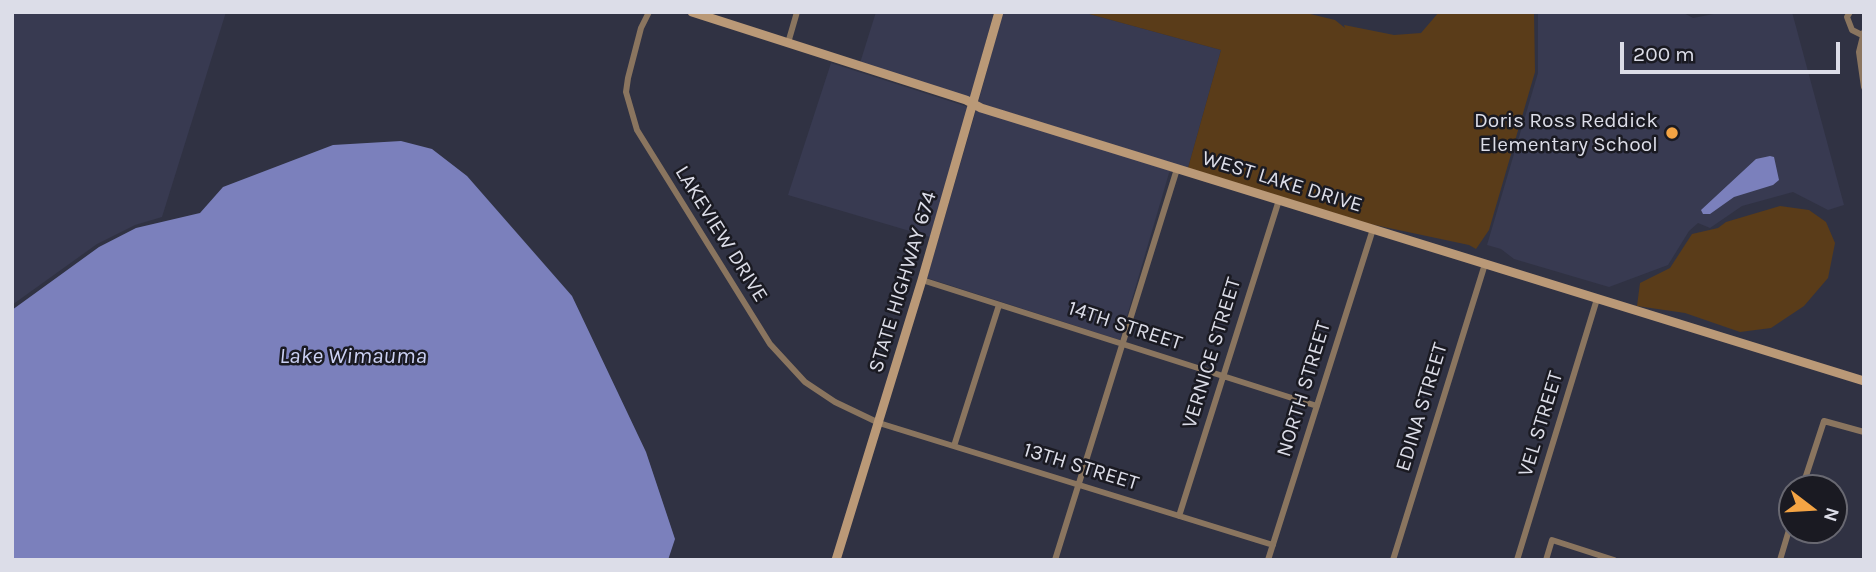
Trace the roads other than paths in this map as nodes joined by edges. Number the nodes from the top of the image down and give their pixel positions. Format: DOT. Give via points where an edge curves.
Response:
graph roads {
  1 [pos="649,12"];
  2 [pos="692,12"];
  3 [pos="797,12"];
  4 [pos="999,12"];
  5 [pos="1850,12"];
  6 [pos="1863,34"];
  7 [pos="788,43"];
  8 [pos="1864,87"];
  9 [pos="974,104"];
  10 [pos="1177,169"];
  11 [pos="1279,200"];
  12 [pos="1373,229"];
  13 [pos="1485,264"];
  14 [pos="922,281"];
  15 [pos="1597,299"];
  16 [pos="999,305"];
  17 [pos="1124,344"];
  18 [pos="1223,376"];
  19 [pos="1864,380"];
  20 [pos="1317,406"];
  21 [pos="879,423"];
  22 [pos="1864,432"];
  23 [pos="954,446"];
  24 [pos="1807,474"];
  25 [pos="1080,484"];
  26 [pos="1179,516"];
  27 [pos="1273,545"];
  28 [pos="836,560"];
  29 [pos="1055,560"];
  30 [pos="1268,560"];
  31 [pos="1393,560"];
  32 [pos="1517,560"];
  33 [pos="1546,560"];
  34 [pos="1614,560"];
  1 -- 21 [label="street, LAKEVIEW DRIVE" via="629,67 626,92 637,130 770,344 804,382"];
  2 -- 7 [label="street, WEST LAKE DRIVE"];
  3 -- 7 [label="street"];
  4 -- 9 [label="street, STATE HIGHWAY 674"];
  5 -- 6 [label="street" via="1847,17 1852,30"];
  6 -- 8 [label="street" via="1859,52"];
  7 -- 9 [label="street, WEST LAKE DRIVE"];
  9 -- 10 [label="street, WEST LAKE DRIVE"];
  9 -- 14 [label="street, STATE HIGHWAY 674"];
  10 -- 11 [label="street, WEST LAKE DRIVE"];
  10 -- 17 [label="street"];
  11 -- 12 [label="street, WEST LAKE DRIVE"];
  11 -- 18 [label="street, VERNICE STREET"];
  12 -- 13 [label="street, WEST LAKE DRIVE"];
  12 -- 20 [label="street, NORTH STREET"];
  13 -- 15 [label="street, WEST LAKE DRIVE"];
  13 -- 31 [label="street, EDINA STREET"];
  14 -- 16 [label="street, 14TH STREET"];
  14 -- 21 [label="street, STATE HIGHWAY 674"];
  15 -- 19 [label="street, WEST LAKE DRIVE"];
  15 -- 32 [label="street, VEL STREET"];
  16 -- 17 [label="street, 14TH STREET"];
  16 -- 23 [label="street"];
  17 -- 18 [label="street, 14TH STREET"];
  17 -- 25 [label="street"];
  18 -- 20 [label="street, 14TH STREET"];
  18 -- 26 [label="street, VERNICE STREET"];
  20 -- 27 [label="street, NORTH STREET"];
  21 -- 23 [label="street, 13TH STREET"];
  21 -- 28 [label="street, STATE HIGHWAY 674"];
  22 -- 24 [label="street" via="1824,421"];
  23 -- 25 [label="street, 13TH STREET"];
  25 -- 26 [label="street, 13TH STREET"];
  25 -- 29 [label="street"];
  26 -- 27 [label="street, 13TH STREET"];
  27 -- 30 [label="street, NORTH STREET"];
  33 -- 34 [label="street" via="1552,540"];
}
